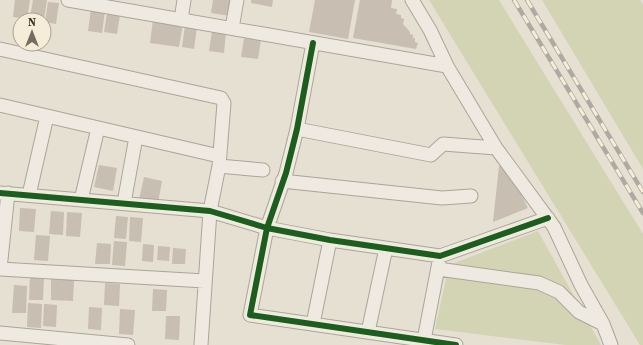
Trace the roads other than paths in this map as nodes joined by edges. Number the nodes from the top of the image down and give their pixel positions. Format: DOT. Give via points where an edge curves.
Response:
graph roads {
  1 [pos="72,0"];
  2 [pos="184,0"];
  3 [pos="237,0"];
  4 [pos="412,0"];
  5 [pos="131,5"];
  6 [pos="181,20"];
  7 [pos="232,28"];
  8 [pos="313,43"];
  9 [pos="0,49"];
  10 [pos="447,66"];
  11 [pos="0,105"];
  12 [pos="47,116"];
  13 [pos="98,128"];
  14 [pos="297,128"];
  15 [pos="136,136"];
  16 [pos="496,148"];
  17 [pos="219,161"];
  18 [pos="262,170"];
  19 [pos="282,181"];
  20 [pos="4,193"];
  21 [pos="29,195"];
  22 [pos="471,196"];
  23 [pos="80,200"];
  24 [pos="124,203"];
  25 [pos="210,211"];
  26 [pos="548,218"];
  27 [pos="267,228"];
  28 [pos="330,240"];
  29 [pos="386,248"];
  30 [pos="439,263"];
  31 [pos="0,269"];
  32 [pos="205,281"];
  33 [pos="312,324"];
  34 [pos="603,324"];
  35 [pos="368,332"];
  36 [pos="0,333"];
  37 [pos="424,340"];
  38 [pos="128,345"];
  39 [pos="201,345"];
  40 [pos="456,345"];
  41 [pos="611,345"];
  1 -- 5 [label="street"];
  2 -- 6 [label="street"];
  3 -- 7 [label="street"];
  4 -- 10 [label="street"];
  5 -- 6 [label="street"];
  6 -- 7 [label="street"];
  7 -- 8 [label="street"];
  8 -- 10 [label="street"];
  8 -- 14 [label="street"];
  9 -- 17 [label="street" via="221,98 224,103"];
  10 -- 16 [label="street"];
  11 -- 12 [label="street"];
  12 -- 13 [label="street"];
  12 -- 21 [label="street"];
  13 -- 15 [label="street"];
  13 -- 23 [label="street"];
  14 -- 16 [label="street" via="431,155 443,144"];
  14 -- 19 [label="street"];
  15 -- 17 [label="street"];
  15 -- 24 [label="street"];
  16 -- 26 [label="street"];
  17 -- 18 [label="street"];
  17 -- 25 [label="street"];
  19 -- 22 [label="street" via="442,198"];
  19 -- 27 [label="street"];
  20 -- 21 [label="street"];
  20 -- 31 [label="street"];
  21 -- 23 [label="street"];
  23 -- 24 [label="street"];
  24 -- 25 [label="street"];
  25 -- 27 [label="street"];
  25 -- 32 [label="street"];
  26 -- 30 [label="street"];
  26 -- 34 [label="street" via="580,285"];
  27 -- 28 [label="street"];
  27 -- 33 [label="street" via="250,315"];
  28 -- 29 [label="street"];
  28 -- 33 [label="street"];
  29 -- 30 [label="street"];
  29 -- 35 [label="street"];
  30 -- 34 [label="street" via="539,283 559,292 579,312"];
  30 -- 37 [label="street"];
  31 -- 32 [label="street"];
  32 -- 39 [label="street"];
  33 -- 35 [label="street"];
  34 -- 41 [label="street"];
  35 -- 37 [label="street"];
  36 -- 38 [label="street"];
  37 -- 40 [label="street"];
}
